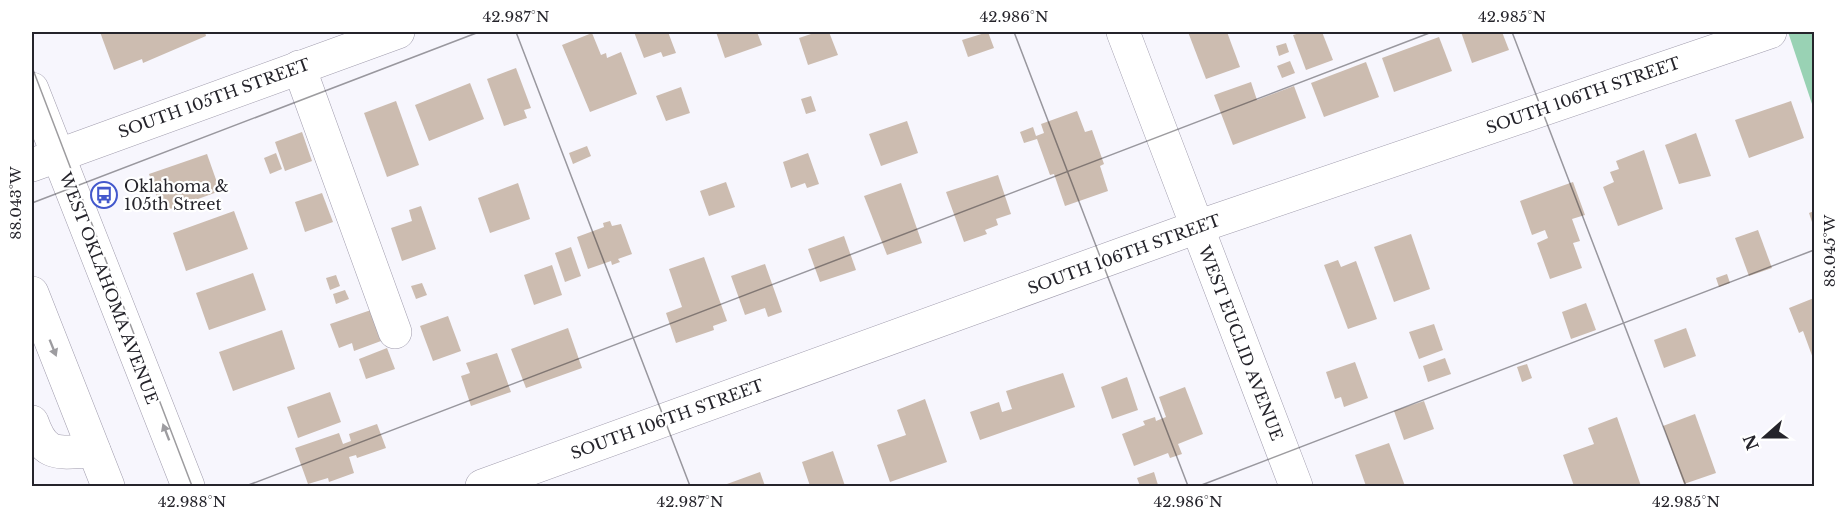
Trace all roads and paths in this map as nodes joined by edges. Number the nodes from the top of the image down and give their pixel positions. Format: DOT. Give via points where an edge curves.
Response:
graph roads {
  1 [pos="398,32"];
  2 [pos="1123,32"];
  3 [pos="1770,32"];
  4 [pos="299,68"];
  5 [pos="32,89"];
  6 [pos="44,160"];
  7 [pos="1197,227"];
  8 [pos="32,294"];
  9 [pos="395,332"];
  10 [pos="32,422"];
  11 [pos="94,451"];
  12 [pos="108,486"];
  13 [pos="188,486"];
  14 [pos="482,486"];
  15 [pos="1296,486"];
  1 -- 4 [label="street, SOUTH 105TH STREET"];
  2 -- 7 [label="street, WEST EUCLID AVENUE"];
  3 -- 7 [label="street, SOUTH 106TH STREET"];
  4 -- 6 [label="street, SOUTH 105TH STREET"];
  4 -- 9 [label="street"];
  5 -- 6 [label="street, WEST OKLAHOMA AVENUE"];
  13 -- 6 [label="street, WEST OKLAHOMA AVENUE, one-way"];
  7 -- 14 [label="street, SOUTH 106TH STREET"];
  7 -- 15 [label="street, WEST EUCLID AVENUE"];
  8 -- 11 [label="street, one-way"];
  10 -- 11 [label="street" via="39,442 49,450"];
  11 -- 12 [label="street"];
}
